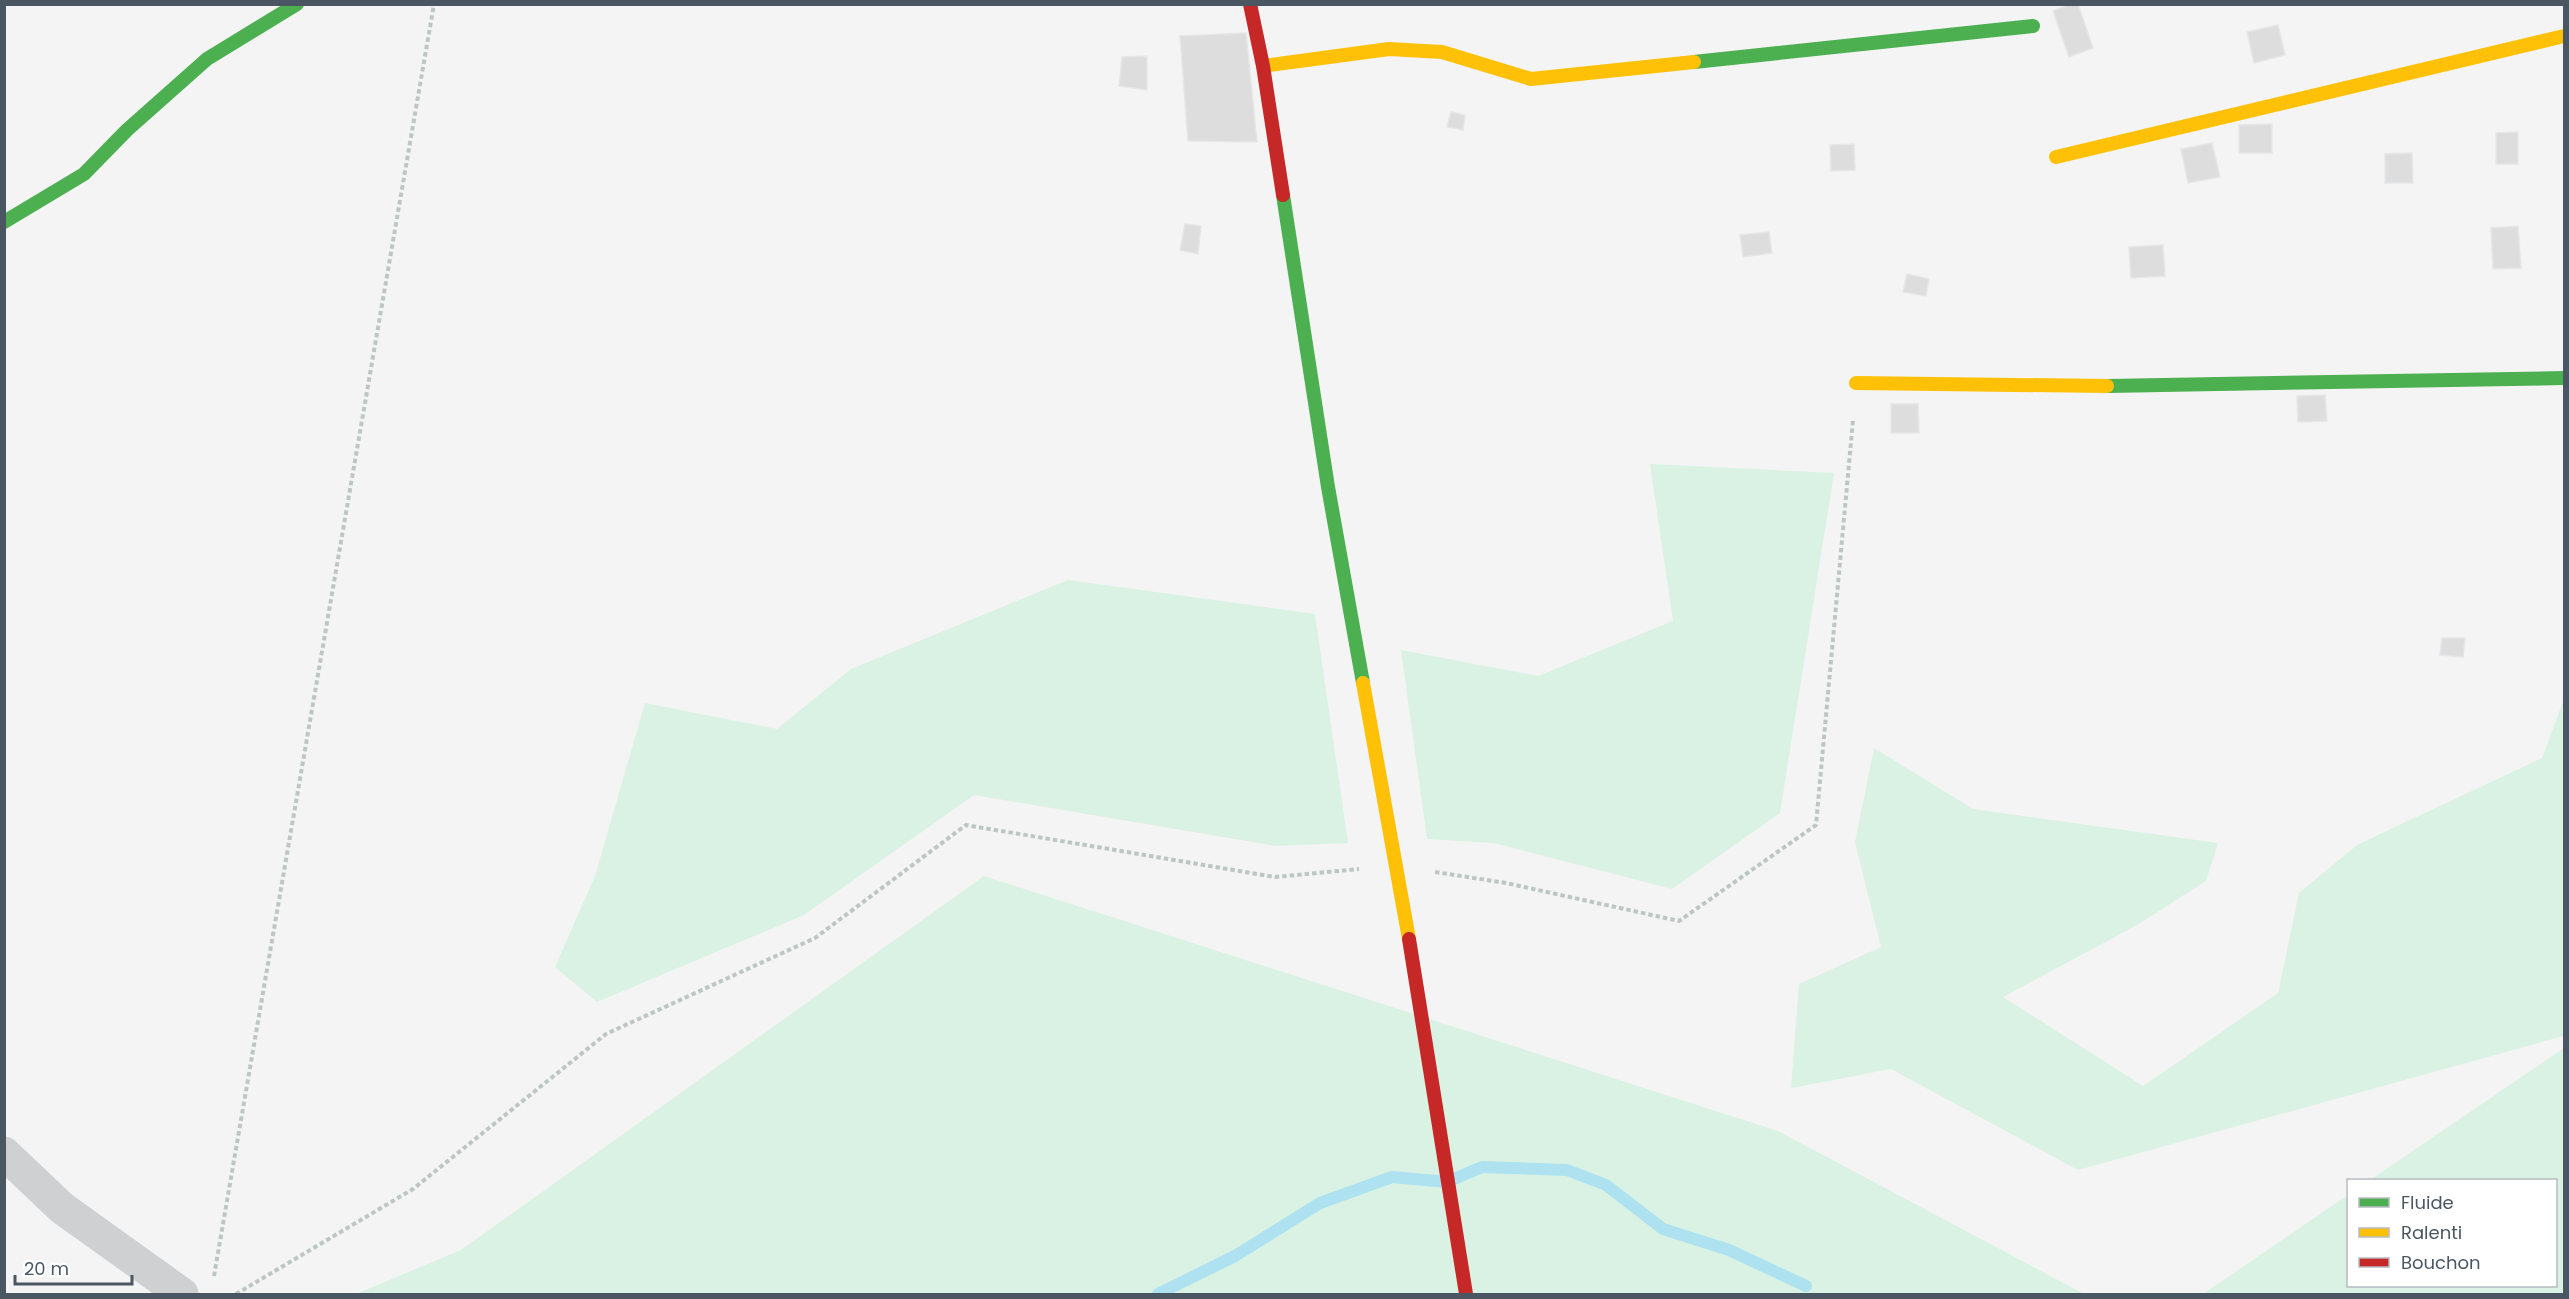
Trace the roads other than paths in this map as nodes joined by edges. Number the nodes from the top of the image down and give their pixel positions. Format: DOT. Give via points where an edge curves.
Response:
graph roads {
  1 [pos="297,4"];
  2 [pos="1250,4"];
  3 [pos="2033,26"];
  4 [pos="2565,36"];
  5 [pos="1263,66"];
  6 [pos="2056,157"];
  7 [pos="4,222"];
  8 [pos="2565,378"];
  9 [pos="1856,383"];
  10 [pos="4,1153"];
  11 [pos="182,1294"];
  12 [pos="1466,1294"];
  1 -- 7 [label="street" via="207,59 127,129 84,174"];
  2 -- 5 [label="street"];
  3 -- 5 [label="street" via="1531,79 1432,50 1399,47"];
  4 -- 6 [label="street"];
  5 -- 12 [label="street" via="1328,487"];
  8 -- 9 [label="street" via="2103,386"];
  10 -- 11 [label="street" via="62,1208"];
}
